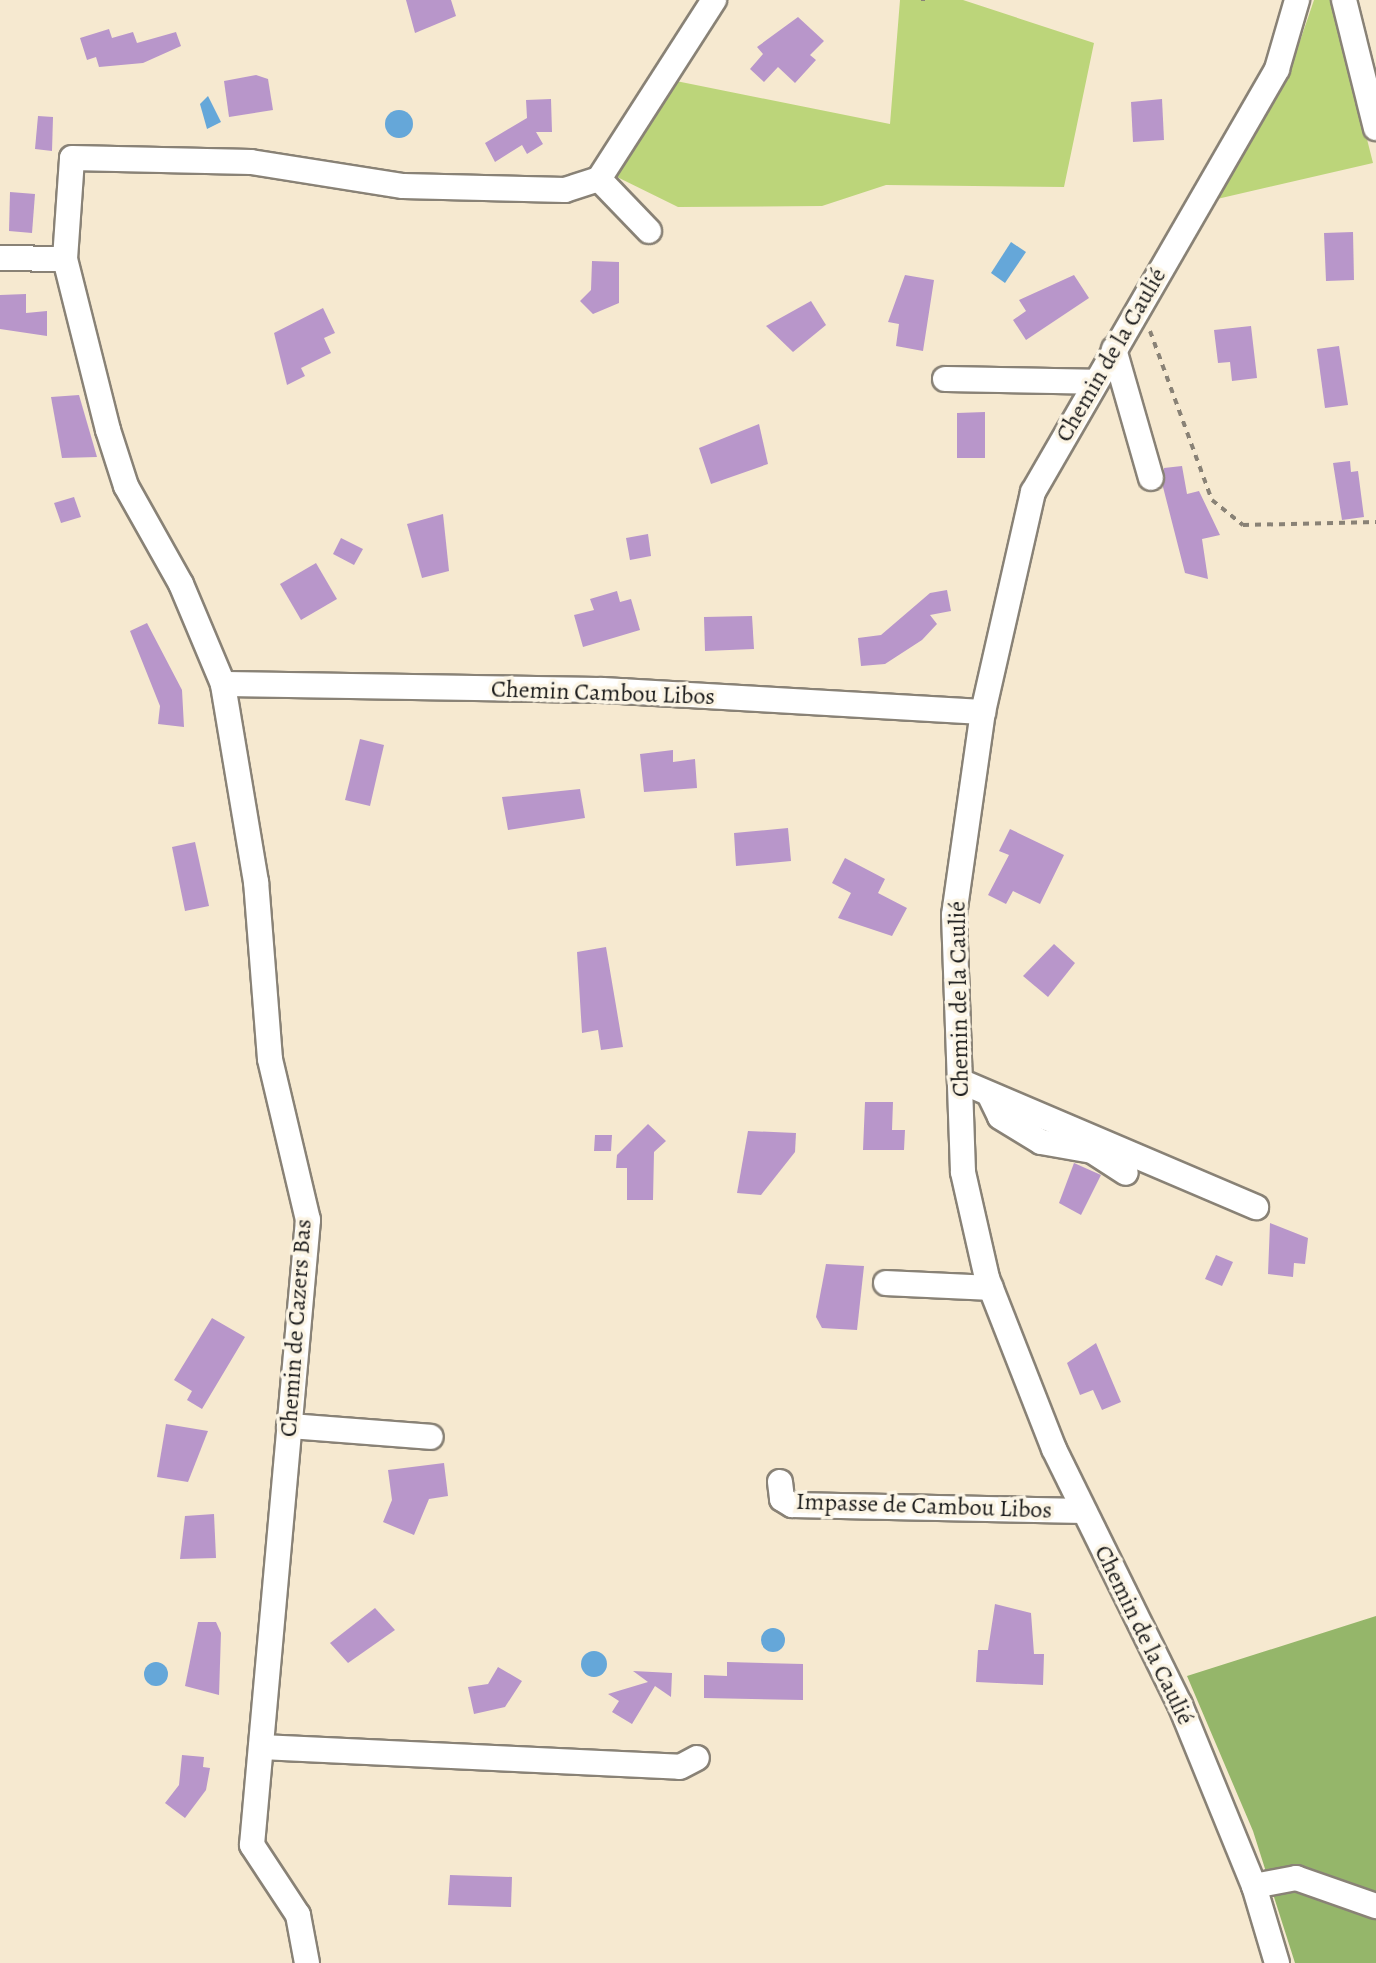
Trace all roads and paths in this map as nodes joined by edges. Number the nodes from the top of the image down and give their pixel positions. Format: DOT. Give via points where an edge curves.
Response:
graph roads {
  1 [pos="714,0"];
  2 [pos="1297,0"];
  3 [pos="1344,0"];
  4 [pos="1376,128"];
  5 [pos="599,179"];
  6 [pos="649,231"];
  7 [pos="0,258"];
  8 [pos="65,259"];
  9 [pos="1140,302"];
  10 [pos="1114,349"];
  11 [pos="945,379"];
  12 [pos="1095,382"];
  13 [pos="1151,478"];
  14 [pos="1376,522"];
  15 [pos="223,684"];
  16 [pos="983,712"];
  17 [pos="960,1081"];
  18 [pos="989,1094"];
  19 [pos="1126,1173"];
  20 [pos="1256,1207"];
  21 [pos="886,1283"];
  22 [pos="991,1288"];
  23 [pos="289,1426"];
  24 [pos="431,1437"];
  25 [pos="780,1482"];
  26 [pos="1084,1511"];
  27 [pos="261,1747"];
  28 [pos="697,1758"];
  29 [pos="1254,1886"];
  30 [pos="1376,1906"];
  31 [pos="307,1963"];
  32 [pos="1277,1963"];
  1 -- 5 [label="street"];
  2 -- 9 [label="street, Chemin de la Caulié" via="1277,69"];
  3 -- 4 [label="street"];
  5 -- 6 [label="street"];
  5 -- 8 [label="street, Chemin de Cazers Bas" via="565,190 403,186 251,162 72,158"];
  7 -- 8 [label="street"];
  8 -- 15 [label="street, Chemin de Cazers Bas" via="126,486 181,584"];
  9 -- 10 [label="street, Chemin de la Caulié"];
  9 -- 14 [label="path" via="1212,500 1243,525"];
  10 -- 12 [label="street, Chemin de la Caulié"];
  10 -- 13 [label="street"];
  11 -- 12 [label="street"];
  12 -- 16 [label="street, Chemin de la Caulié" via="1033,492"];
  15 -- 16 [label="street, Chemin Cambou Libos" via="602,690"];
  15 -- 23 [label="street, Chemin de Cazers Bas" via="256,882 270,1059 308,1220"];
  16 -- 17 [label="street, Chemin de la Caulié" via="954,915"];
  17 -- 18 [label="street"];
  17 -- 22 [label="street, Chemin de la Caulié" via="963,1172"];
  18 -- 19 [label="street" via="1000,1117 1041,1142 1092,1151"];
  18 -- 20 [label="street"];
  21 -- 22 [label="street"];
  22 -- 26 [label="street, Chemin de la Caulié"];
  23 -- 24 [label="street"];
  23 -- 27 [label="street, Chemin de Cazers Bas"];
  25 -- 26 [label="street, Impasse de Cambou Libos" via="782,1499 792,1505"];
  26 -- 29 [label="street, Chemin de la Caulié" via="1180,1705"];
  27 -- 28 [label="street" via="680,1767"];
  27 -- 31 [label="street, Chemin de Cazers Bas" via="252,1845 298,1915"];
  29 -- 30 [label="street" via="1296,1878"];
  29 -- 32 [label="street, Chemin de la Caulié"];
}
